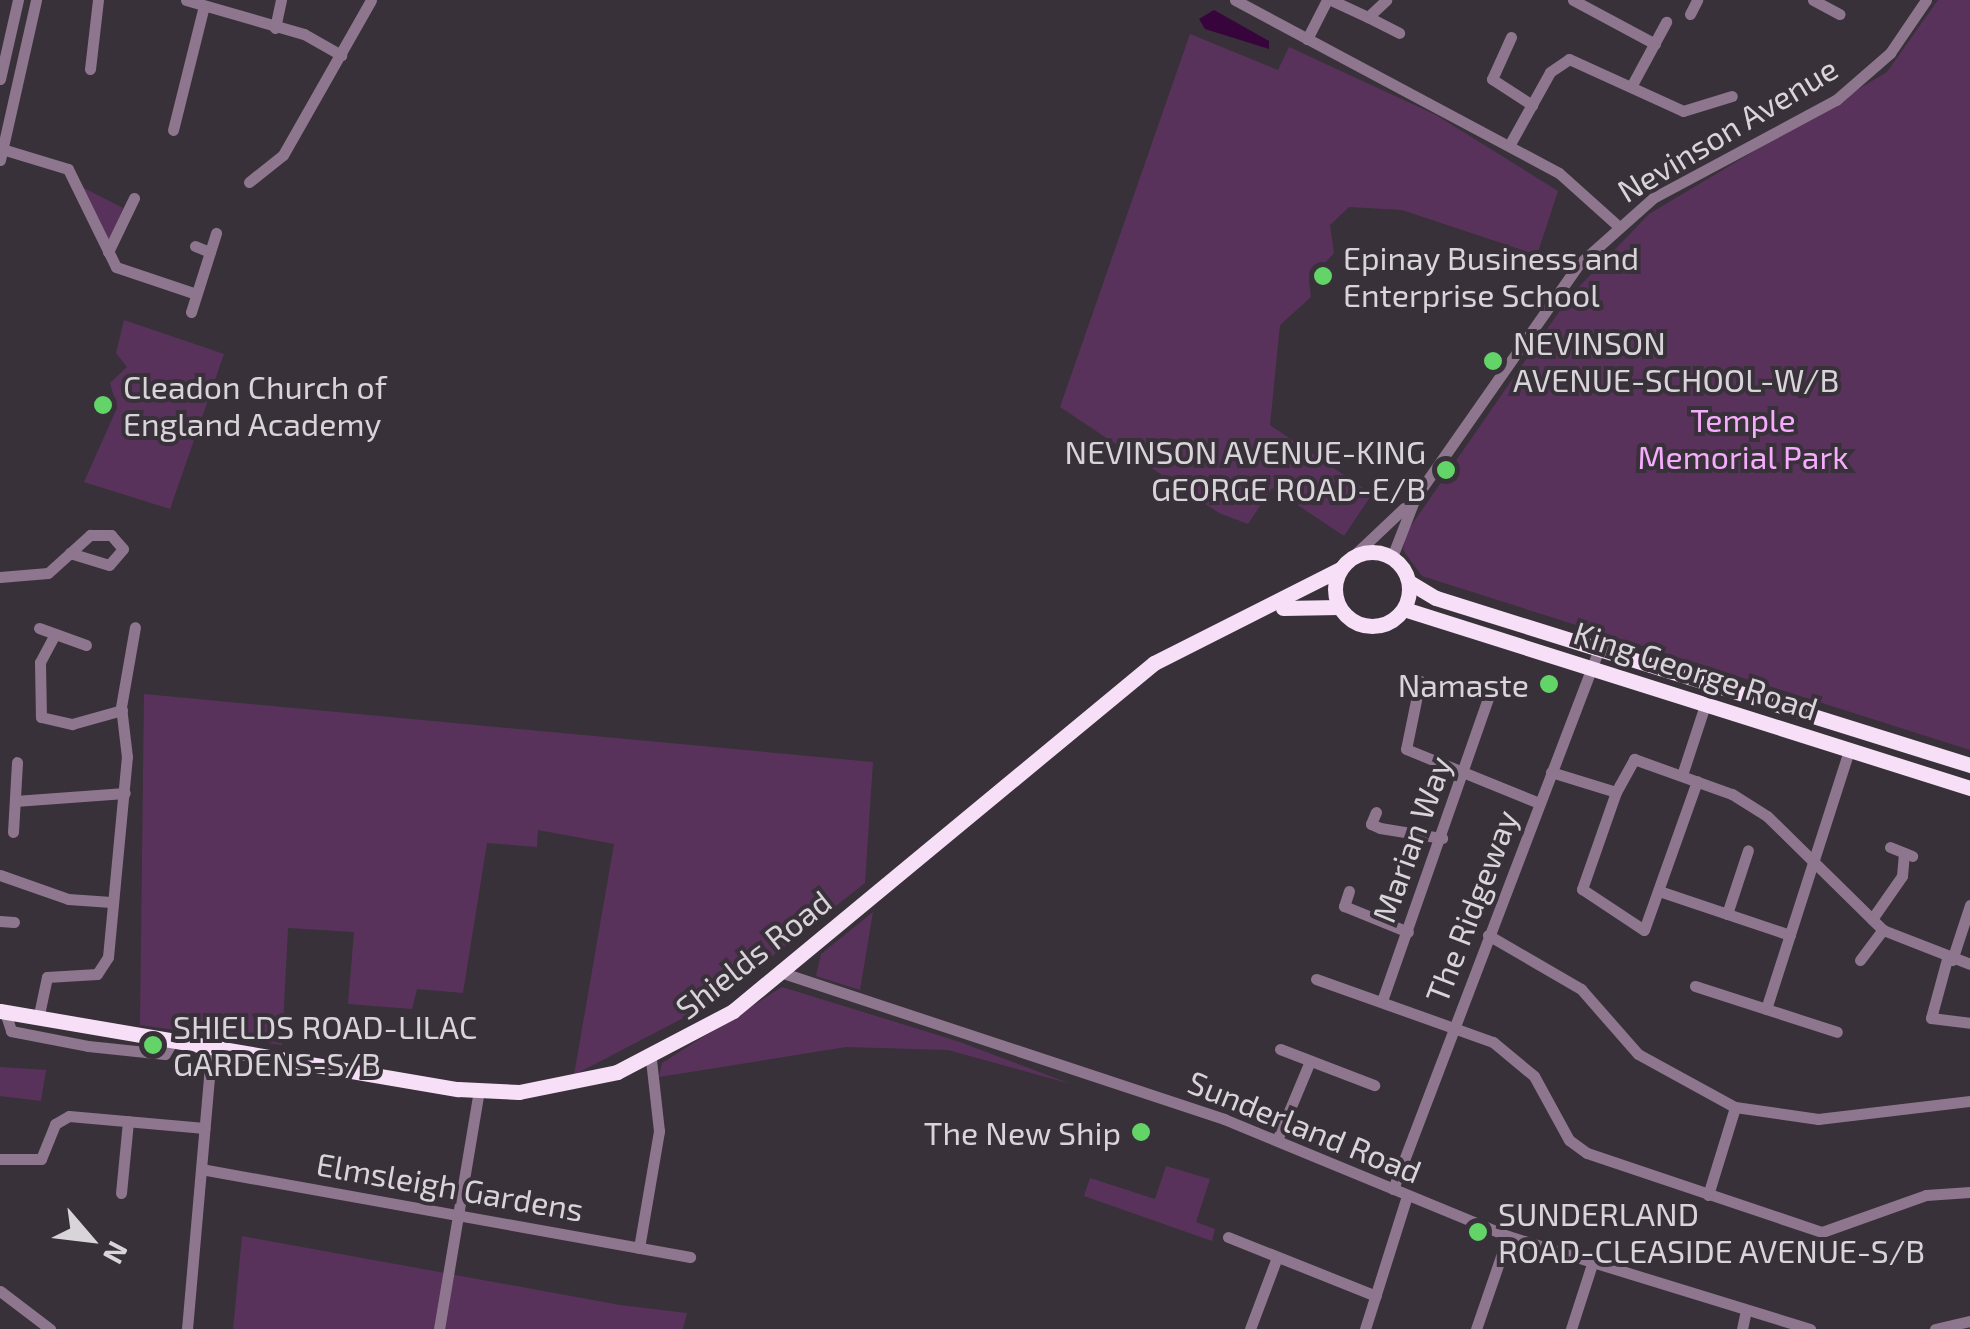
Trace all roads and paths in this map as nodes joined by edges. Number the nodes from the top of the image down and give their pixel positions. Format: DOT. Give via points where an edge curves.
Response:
graph roads {
  1 [pos="18,0"];
  2 [pos="36,0"];
  3 [pos="98,0"];
  4 [pos="186,0"];
  5 [pos="281,0"];
  6 [pos="370,0"];
  7 [pos="1235,0"];
  8 [pos="1329,0"];
  9 [pos="1386,0"];
  10 [pos="1573,0"];
  11 [pos="1697,0"];
  12 [pos="1813,0"];
  13 [pos="1926,0"];
  14 [pos="203,10"];
  15 [pos="1690,14"];
  16 [pos="1839,14"];
  17 [pos="1368,17"];
  18 [pos="1666,22"];
  19 [pos="275,28"];
  20 [pos="1399,33"];
  21 [pos="1511,37"];
  22 [pos="1307,39"];
  23 [pos="1655,44"];
  24 [pos="341,55"];
  25 [pos="90,68"];
  26 [pos="0,79"];
  27 [pos="1632,85"];
  28 [pos="1732,96"];
  29 [pos="1532,105"];
  30 [pos="173,130"];
  31 [pos="1510,144"];
  32 [pos="1,154"];
  33 [pos="249,182"];
  34 [pos="134,198"];
  35 [pos="1618,226"];
  36 [pos="216,234"];
  37 [pos="195,246"];
  38 [pos="108,252"];
  39 [pos="210,252"];
  40 [pos="196,294"];
  41 [pos="191,312"];
  42 [pos="1415,498"];
  43 [pos="70,553"];
  44 [pos="1392,557"];
  45 [pos="1345,564"];
  46 [pos="0,578"];
  47 [pos="1409,582"];
  48 [pos="1340,607"];
  49 [pos="1274,609"];
  50 [pos="1404,609"];
  51 [pos="135,627"];
  52 [pos="39,628"];
  53 [pos="55,634"];
  54 [pos="1601,643"];
  55 [pos="86,645"];
  56 [pos="1593,665"];
  57 [pos="1420,682"];
  58 [pos="1488,698"];
  59 [pos="1706,702"];
  60 [pos="122,710"];
  61 [pos="1857,728"];
  62 [pos="1850,748"];
  63 [pos="18,762"];
  64 [pos="1970,764"];
  65 [pos="1551,772"];
  66 [pos="1465,773"];
  67 [pos="1682,775"];
  68 [pos="1697,781"];
  69 [pos="1970,788"];
  70 [pos="1616,792"];
  71 [pos="125,793"];
  72 [pos="15,801"];
  73 [pos="1539,803"];
  74 [pos="1376,812"];
  75 [pos="13,832"];
  76 [pos="1442,838"];
  77 [pos="1524,844"];
  78 [pos="1890,847"];
  79 [pos="1539,849"];
  80 [pos="1748,850"];
  81 [pos="1814,862"];
  82 [pos="0,874"];
  83 [pos="1349,890"];
  84 [pos="1662,892"];
  85 [pos="112,902"];
  86 [pos="1970,906"];
  87 [pos="1727,914"];
  88 [pos="1872,919"];
  89 [pos="0,921"];
  90 [pos="14,922"];
  91 [pos="1883,930"];
  92 [pos="1408,932"];
  93 [pos="1488,934"];
  94 [pos="1790,935"];
  95 [pos="1950,959"];
  96 [pos="1970,964"];
  97 [pos="1877,967"];
  98 [pos="780,972"];
  99 [pos="1316,979"];
  100 [pos="1695,986"];
  101 [pos="1383,998"];
  102 [pos="1766,1008"];
  103 [pos="3,1012"];
  104 [pos="38,1019"];
  105 [pos="1970,1023"];
  106 [pos="1456,1024"];
  107 [pos="1837,1032"];
  108 [pos="173,1040"];
  109 [pos="212,1045"];
  110 [pos="1280,1049"];
  111 [pos="651,1060"];
  112 [pos="1310,1061"];
  113 [pos="1374,1085"];
  114 [pos="479,1090"];
  115 [pos="1970,1101"];
  116 [pos="1736,1107"];
  117 [pos="128,1121"];
  118 [pos="204,1128"];
  119 [pos="1277,1140"];
  120 [pos="0,1159"];
  121 [pos="201,1169"];
  122 [pos="1393,1188"];
  123 [pos="1970,1192"];
  124 [pos="121,1193"];
  125 [pos="1708,1195"];
  126 [pos="1407,1196"];
  127 [pos="457,1216"];
  128 [pos="1508,1236"];
  129 [pos="1228,1238"];
  130 [pos="639,1248"];
  131 [pos="690,1257"];
  132 [pos="1278,1257"];
  133 [pos="1592,1264"];
  134 [pos="0,1291"];
  135 [pos="1376,1296"];
  136 [pos="1746,1310"];
  137 [pos="1970,1321"];
  138 [pos="50,1329"];
  139 [pos="186,1329"];
  140 [pos="439,1329"];
  141 [pos="1250,1329"];
  142 [pos="1365,1329"];
  143 [pos="1476,1329"];
  144 [pos="1571,1329"];
  145 [pos="1742,1329"];
  146 [pos="1810,1329"];
  147 [pos="1935,1329"];
  1 -- 26 [label="street"];
  2 -- 32 [label="street"];
  3 -- 25 [label="street"];
  4 -- 14 [label="street"];
  5 -- 19 [label="street"];
  6 -- 24 [label="street"];
  7 -- 22 [label="street"];
  8 -- 17 [label="street"];
  8 -- 22 [label="street"];
  9 -- 17 [label="street"];
  10 -- 23 [label="street"];
  11 -- 15 [label="street"];
  12 -- 16 [label="street"];
  13 -- 35 [label="street, Nevinson Avenue" via="1890,53 1836,100 1680,181"];
  14 -- 19 [label="street"];
  14 -- 30 [label="street"];
  17 -- 20 [label="street"];
  18 -- 23 [label="street"];
  19 -- 24 [label="street"];
  21 -- 29 [label="street" via="1492,79"];
  22 -- 31 [label="street"];
  23 -- 27 [label="street"];
  24 -- 33 [label="street" via="283,155"];
  27 -- 28 [label="street" via="1683,111"];
  27 -- 29 [label="street" via="1569,59"];
  29 -- 31 [label="street"];
  31 -- 35 [label="street"];
  32 -- 38 [label="street" via="68,169"];
  34 -- 38 [label="street"];
  35 -- 42 [label="street, Nevinson Avenue" via="1555,291"];
  36 -- 39 [label="street"];
  37 -- 39 [label="street"];
  38 -- 40 [label="street" via="121,270"];
  39 -- 40 [label="street"];
  40 -- 41 [label="street"];
  42 -- 44 [label="street, Nevinson Avenue"];
  42 -- 45 [label="street, Nevinson Avenue"];
  43 -- 46 [label="street" via="48,573"];
  44 -- 45 [label="highway"];
  44 -- 47 [label="highway"];
  45 -- 48 [label="highway"];
  45 -- 49 [label="highway, Shields Road"];
  47 -- 50 [label="highway"];
  47 -- 54 [label="highway, King George Road" via="1436,598"];
  48 -- 49 [label="highway, Shields Road"];
  48 -- 50 [label="highway" via="1371,626"];
  49 -- 98 [label="highway, Shields Road" via="1154,663"];
  50 -- 56 [label="highway, King George Road"];
  51 -- 60 [label="street"];
  52 -- 53 [label="street"];
  53 -- 55 [label="street"];
  53 -- 60 [label="street" via="40,662 41,717 72,724"];
  54 -- 56 [label="street, The Ridgeway"];
  54 -- 61 [label="highway, King George Road"];
  56 -- 59 [label="highway, King George Road"];
  56 -- 65 [label="street, The Ridgeway"];
  57 -- 66 [label="street" via="1406,749"];
  58 -- 66 [label="street, Marian Way"];
  59 -- 62 [label="highway, King George Road"];
  59 -- 67 [label="street"];
  60 -- 71 [label="street"];
  61 -- 62 [label="highway"];
  61 -- 64 [label="highway, King George Road"];
  62 -- 69 [label="highway, King George Road"];
  62 -- 81 [label="street"];
  63 -- 72 [label="street"];
  65 -- 70 [label="street"];
  65 -- 73 [label="street, The Ridgeway"];
  66 -- 73 [label="street"];
  66 -- 76 [label="street, Marian Way"];
  67 -- 68 [label="street"];
  67 -- 70 [label="street" via="1634,759"];
  68 -- 81 [label="street" via="1766,816"];
  68 -- 84 [label="street"];
  70 -- 84 [label="street" via="1582,889 1635,931 1651,924"];
  71 -- 72 [label="street"];
  71 -- 85 [label="street"];
  72 -- 75 [label="street"];
  73 -- 77 [label="street, The Ridgeway"];
  74 -- 76 [label="street" via="1371,824 1380,828"];
  76 -- 92 [label="street, Marian Way"];
  77 -- 79 [label="street"];
  77 -- 93 [label="street, The Ridgeway"];
  78 -- 88 [label="street" via="1908,854 1902,876"];
  80 -- 87 [label="street"];
  81 -- 88 [label="street"];
  81 -- 94 [label="street"];
  82 -- 85 [label="street" via="68,899"];
  83 -- 92 [label="street" via="1344,906"];
  84 -- 87 [label="street"];
  85 -- 104 [label="street" via="104,966 46,977"];
  86 -- 95 [label="street"];
  87 -- 94 [label="street"];
  88 -- 91 [label="street"];
  89 -- 90 [label="street"];
  91 -- 95 [label="street"];
  91 -- 97 [label="street" via="1857,959"];
  92 -- 101 [label="street, Marian Way"];
  93 -- 106 [label="street, The Ridgeway"];
  93 -- 116 [label="street" via="1581,989 1638,1054"];
  94 -- 102 [label="street"];
  95 -- 96 [label="street"];
  95 -- 105 [label="street" via="1931,1018"];
  98 -- 111 [label="highway, Shields Road"];
  98 -- 119 [label="street, Sunderland Road"];
  99 -- 101 [label="street" via="1350,997"];
  100 -- 102 [label="street"];
  101 -- 106 [label="street"];
  102 -- 107 [label="street"];
  103 -- 104 [label="highway, Shields Road"];
  103 -- 108 [label="street" via="11,1031 88,1046 165,1054"];
  104 -- 108 [label="highway, Shields Road"];
  106 -- 122 [label="street, The Ridgeway"];
  106 -- 125 [label="street" via="1515,1057 1586,1153"];
  108 -- 109 [label="highway, Shields Road"];
  109 -- 114 [label="highway, Shields Road"];
  109 -- 118 [label="street"];
  110 -- 112 [label="street"];
  111 -- 114 [label="highway, Shields Road" via="564,1086"];
  111 -- 130 [label="street" via="659,1132"];
  112 -- 113 [label="street"];
  112 -- 119 [label="street"];
  114 -- 127 [label="street"];
  115 -- 116 [label="street" via="1818,1119"];
  116 -- 125 [label="street"];
  117 -- 118 [label="street"];
  117 -- 120 [label="street" via="61,1118 40,1159"];
  117 -- 124 [label="street"];
  118 -- 121 [label="street"];
  119 -- 122 [label="street, Sunderland Road"];
  121 -- 127 [label="street, Elmsleigh Gardens"];
  121 -- 139 [label="street"];
  122 -- 126 [label="street, Sunderland Road"];
  123 -- 125 [label="street" via="1926,1195 1837,1233"];
  126 -- 128 [label="street, Sunderland Road"];
  126 -- 135 [label="street"];
  127 -- 130 [label="street, Elmsleigh Gardens"];
  127 -- 140 [label="street"];
  128 -- 133 [label="street, Sunderland Road"];
  128 -- 143 [label="street"];
  129 -- 132 [label="street"];
  130 -- 131 [label="street, Elmsleigh Gardens"];
  132 -- 135 [label="street"];
  132 -- 141 [label="street"];
  133 -- 136 [label="street, Sunderland Road"];
  133 -- 144 [label="street"];
  134 -- 138 [label="street"];
  135 -- 142 [label="street"];
  136 -- 145 [label="street"];
  136 -- 146 [label="street, Sunderland Road"];
  137 -- 147 [label="street"];
}
